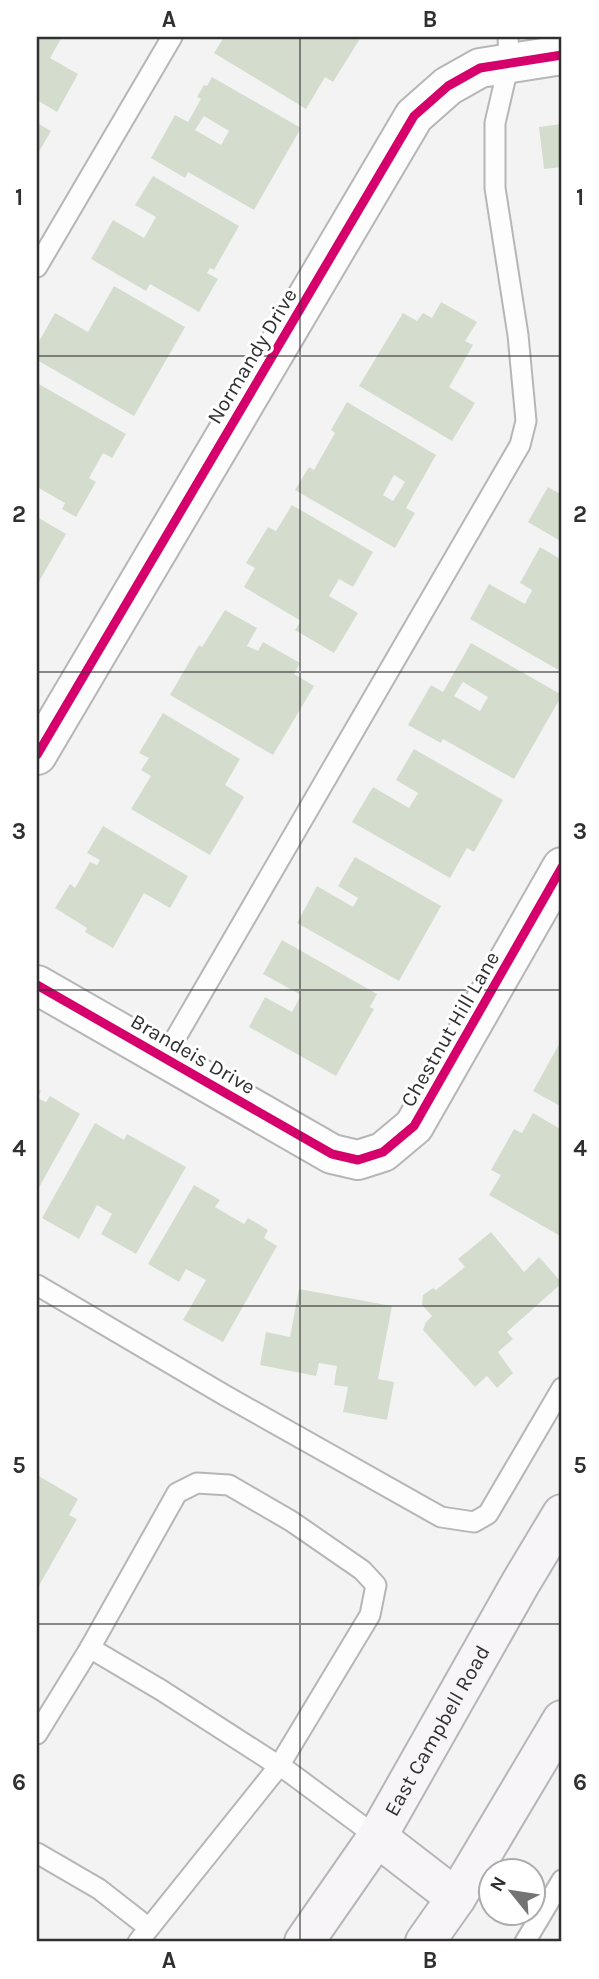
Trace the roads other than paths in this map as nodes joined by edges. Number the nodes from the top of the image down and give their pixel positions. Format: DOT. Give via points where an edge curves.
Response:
graph roads {
  1 [pos="172,37"];
  2 [pos="509,50"];
  3 [pos="562,55"];
  4 [pos="37,267"];
  5 [pos="37,755"];
  6 [pos="562,867"];
  7 [pos="37,985"];
  8 [pos="164,1058"];
  9 [pos="332,1154"];
  10 [pos="37,1285"];
  11 [pos="562,1388"];
  12 [pos="562,1514"];
  13 [pos="89,1648"];
  14 [pos="562,1720"];
  15 [pos="37,1734"];
  16 [pos="279,1766"];
  17 [pos="377,1837"];
  18 [pos="37,1853"];
  19 [pos="562,1880"];
  20 [pos="456,1898"];
  21 [pos="144,1935"];
  22 [pos="304,1942"];
  23 [pos="425,1942"];
  24 [pos="525,1942"];
  1 -- 4 [label="lane"];
  2 -- 3 [label="street, Normandy Drive"];
  2 -- 5 [label="street, Normandy Drive" via="449,86 414,116"];
  2 -- 8 [label="lane" via="495,123 495,188 518,335 526,421 520,445"];
  6 -- 9 [label="street, Chestnut Hill Lane" via="414,1126 383,1153 358,1160"];
  7 -- 8 [label="street, Brandeis Drive"];
  8 -- 9 [label="street, Brandeis Drive"];
  10 -- 11 [label="lane" via="441,1517 474,1522 488,1514"];
  12 -- 17 [label="main road, East Campbell Road"];
  13 -- 15 [label="lane"];
  13 -- 16 [label="lane"];
  13 -- 16 [label="lane" via="177,1493 197,1483 229,1485 291,1521 376,1584 370,1615"];
  14 -- 20 [label="main road"];
  16 -- 17 [label="lane"];
  16 -- 21 [label="lane"];
  17 -- 20 [label="main road"];
  17 -- 22 [label="main road, East Campbell Road"];
  18 -- 21 [label="lane" via="99,1889"];
  19 -- 24 [label="lane"];
  20 -- 23 [label="main road"];
}
